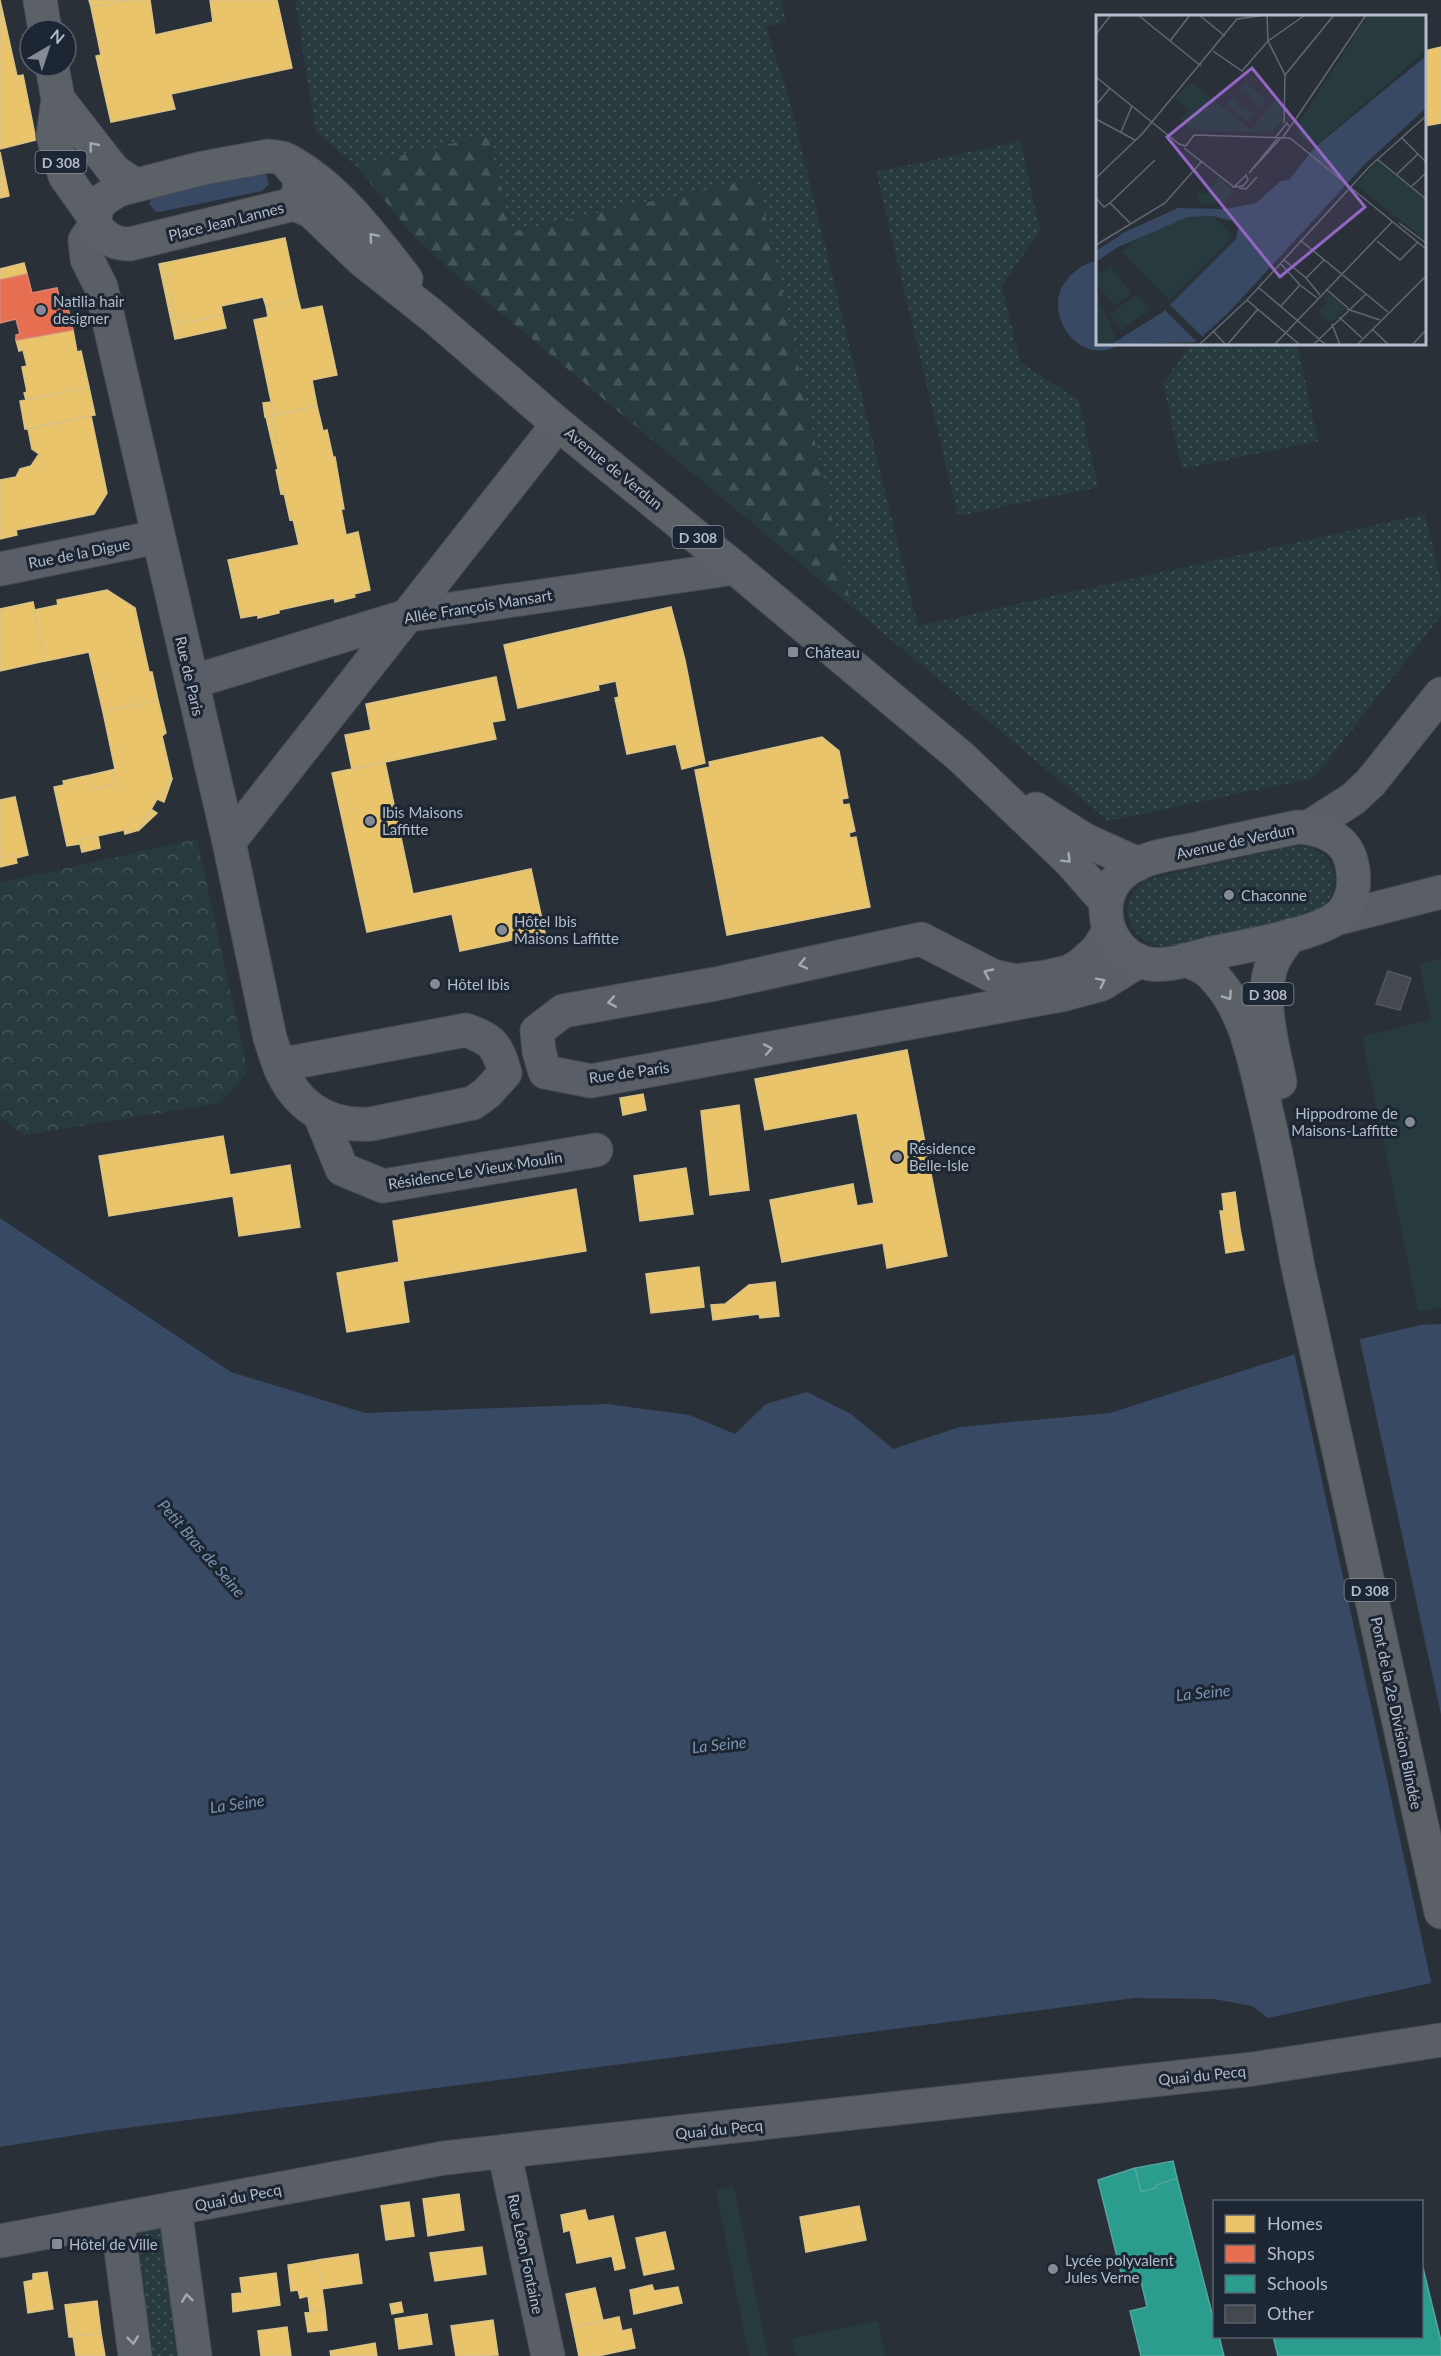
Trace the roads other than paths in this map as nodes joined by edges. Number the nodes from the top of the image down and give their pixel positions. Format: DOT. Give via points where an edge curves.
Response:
graph roads {
  1 [pos="40,0"];
  2 [pos="43,18"];
  3 [pos="54,78"];
  4 [pos="58,99"];
  5 [pos="283,158"];
  6 [pos="135,185"];
  7 [pos="294,204"];
  8 [pos="102,229"];
  9 [pos="434,316"];
  10 [pos="558,424"];
  11 [pos="157,537"];
  12 [pos="735,568"];
  13 [pos="0,569"];
  14 [pos="410,615"];
  15 [pos="192,682"];
  16 [pos="1441,694"];
  17 [pos="961,757"];
  18 [pos="1371,782"];
  19 [pos="1309,827"];
  20 [pos="229,842"];
  21 [pos="1351,862"];
  22 [pos="1138,864"];
  23 [pos="1441,892"];
  24 [pos="1408,899"];
  25 [pos="1107,917"];
  26 [pos="1335,919"];
  27 [pos="1291,935"];
  28 [pos="1184,960"];
  29 [pos="1139,961"];
  30 [pos="279,1065"];
  31 [pos="320,1115"];
  32 [pos="596,1150"];
  33 [pos="1307,1265"];
  34 [pos="1441,1827"];
  35 [pos="1441,1912"];
  36 [pos="1441,2040"];
  37 [pos="504,2151"];
  38 [pos="175,2208"];
  39 [pos="117,2219"];
  40 [pos="0,2241"];
  41 [pos="135,2356"];
  42 [pos="195,2356"];
  43 [pos="548,2356"];
  1 -- 2 [label="main road"];
  3 -- 4 [label="main road, D 308"];
  6 -- 4 [label="main road, D 308, one-way" via="114,171"];
  4 -- 8 [label="main road, D 308" via="53,136 64,176"];
  5 -- 6 [label="main road" via="258,158 203,168"];
  5 -- 7 [label="main road, Place Jean Lannes" via="300,178"];
  9 -- 5 [label="main road, Avenue de Verdun / D 308, one-way" via="376,240 326,186 310,172"];
  6 -- 8 [label="main road" via="117,190 96,208"];
  7 -- 8 [label="main road, Place Jean Lannes" via="140,242"];
  7 -- 9 [label="main road, Avenue de Verdun / D 308" via="311,211 362,260"];
  8 -- 11 [label="street, Rue de Paris" via="101,287"];
  9 -- 10 [label="main road, Avenue de Verdun / D 308"];
  10 -- 12 [label="main road, Avenue de Verdun / D 308"];
  10 -- 14 [label="street"];
  11 -- 13 [label="street, Rue de la Digue"];
  11 -- 15 [label="street, Rue de Paris"];
  12 -- 14 [label="street, Allée François Mansart"];
  12 -- 17 [label="main road, Avenue de Verdun / D 308"];
  14 -- 15 [label="street, Allée François Mansart"];
  14 -- 20 [label="street"];
  15 -- 20 [label="street, Rue de Paris"];
  16 -- 18 [label="street"];
  17 -- 22 [label="main road, Avenue de Verdun / D 308" via="1085,840"];
  17 -- 25 [label="main road, Avenue de Verdun / D 308, one-way" via="1069,860"];
  18 -- 19 [label="street" via="1353,799"];
  18 -- 21 [label="street" via="1354,828"];
  19 -- 21 [label="main road, Avenue de Verdun" via="1338,840"];
  19 -- 22 [label="main road, Avenue de Verdun"];
  20 -- 30 [label="street, Rue de Paris"];
  21 -- 24 [label="street" via="1374,884"];
  21 -- 26 [label="main road" via="1353,894"];
  22 -- 25 [label="main road, Avenue de Verdun" via="1111,888"];
  23 -- 24 [label="street"];
  24 -- 26 [label="street"];
  25 -- 29 [label="main road, Avenue de Verdun" via="1119,948"];
  25 -- 29 [label="street, Rue de Paris, one-way" via="1097,950 1068,972 1016,981 993,976 921,939 715,984 563,1011 537,1031 539,1051 545,1072 591,1081 1060,995 1102,984"];
  26 -- 27 [label="main road"];
  27 -- 28 [label="main road"];
  27 -- 33 [label="main road, D 308" via="1272,963 1269,1022"];
  28 -- 29 [label="main road" via="1162,965"];
  28 -- 33 [label="main road, D 308, one-way" via="1210,973 1243,1023"];
  30 -- 31 [label="street, Rue de Paris" via="303,1103"];
  30 -- 31 [label="street, Rue de Paris" via="466,1030 489,1039 505,1073 487,1094 473,1103 371,1124 354,1125"];
  31 -- 32 [label="street, Résidence Le Vieux Moulin" via="342,1169 383,1186"];
  33 -- 34 [label="main road, Pont de la 2e Division Blindée / D 308"];
  33 -- 35 [label="main road, Pont de la 2e Division Blindée / D 308"];
  36 -- 37 [label="street, Quai du Pecq" via="1254,2069"];
  37 -- 38 [label="street, Quai du Pecq" via="444,2158"];
  37 -- 43 [label="street, Rue Léon Fontaine"];
  38 -- 39 [label="street, Quai du Pecq"];
  42 -- 38 [label="street, one-way"];
  39 -- 40 [label="street, Quai du Pecq"];
  39 -- 41 [label="street, one-way"];
}
